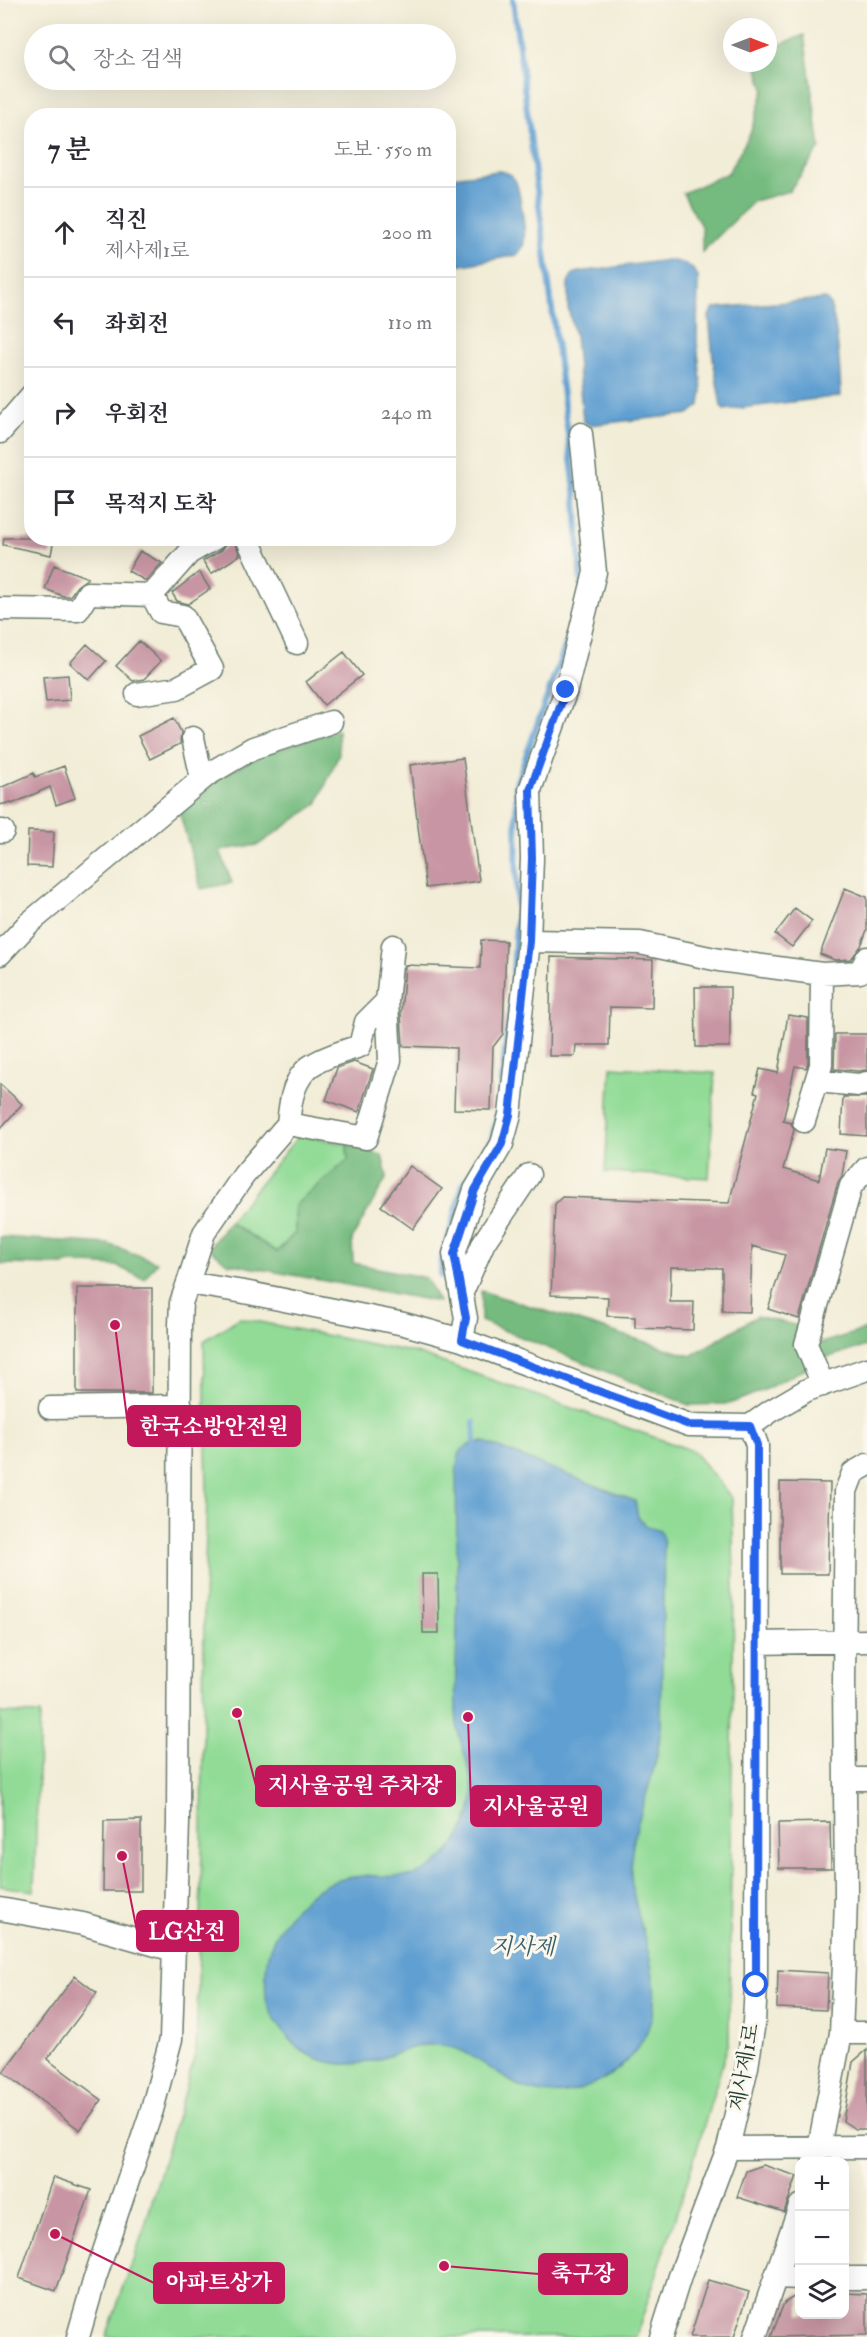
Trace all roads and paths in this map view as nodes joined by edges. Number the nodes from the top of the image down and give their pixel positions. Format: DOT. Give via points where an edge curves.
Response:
graph roads {
  1 [pos="24,404"];
  2 [pos="0,432"];
  3 [pos="580,434"];
  4 [pos="201,546"];
  5 [pos="251,546"];
  6 [pos="152,595"];
  7 [pos="0,609"];
  8 [pos="297,643"];
  9 [pos="136,694"];
  10 [pos="330,722"];
  11 [pos="192,738"];
  12 [pos="202,779"];
  13 [pos="529,941"];
  14 [pos="393,946"];
  15 [pos="0,954"];
  16 [pos="867,958"];
  17 [pos="822,974"];
  18 [pos="387,1001"];
  19 [pos="817,1080"];
  20 [pos="867,1083"];
  21 [pos="804,1121"];
  22 [pos="288,1124"];
  23 [pos="867,1168"];
  24 [pos="529,1175"];
  25 [pos="188,1283"];
  26 [pos="463,1290"];
  27 [pos="462,1340"];
  28 [pos="867,1369"];
  29 [pos="823,1385"];
  30 [pos="181,1406"];
  31 [pos="50,1408"];
  32 [pos="750,1426"];
  33 [pos="867,1465"];
  34 [pos="857,1522"];
  35 [pos="844,1641"];
  36 [pos="867,1641"];
  37 [pos="756,1643"];
  38 [pos="856,1779"];
  39 [pos="857,1894"];
  40 [pos="0,1909"];
  41 [pos="173,1950"];
  42 [pos="841,2032"];
  43 [pos="867,2033"];
  44 [pos="867,2147"];
  45 [pos="728,2148"];
  46 [pos="817,2154"];
  47 [pos="798,2211"];
  48 [pos="776,2277"];
  49 [pos="795,2278"];
  50 [pos="849,2278"];
  51 [pos="867,2278"];
  52 [pos="78,2337"];
  53 [pos="660,2337"];
  54 [pos="755,2337"];
  1 -- 2 [label="street"];
  3 -- 13 [label="street" via="595,572 566,690 530,790"];
  4 -- 6 [label="street" via="189,553"];
  5 -- 8 [label="street"];
  6 -- 7 [label="street" via="88,593 78,610"];
  6 -- 9 [label="street" via="161,612 183,616 212,669 177,688"];
  10 -- 12 [label="street" via="253,748"];
  11 -- 12 [label="street"];
  12 -- 15 [label="street" via="28,924"];
  13 -- 17 [label="street" via="640,943 718,960"];
  13 -- 26 [label="street" via="510,1115 502,1144 475,1190 454,1254"];
  14 -- 18 [label="street"];
  16 -- 17 [label="street" via="860,972"];
  17 -- 19 [label="street" via="821,1065"];
  18 -- 22 [label="street" via="366,1022 360,1046 305,1069 290,1099"];
  18 -- 22 [label="street" via="390,1060 366,1138"];
  19 -- 20 [label="street"];
  19 -- 21 [label="street"];
  22 -- 25 [label="street" via="243,1175 204,1233"];
  23 -- 29 [label="street" via="851,1186 806,1344"];
  24 -- 26 [label="street" via="483,1242"];
  25 -- 27 [label="street" via="393,1322"];
  25 -- 30 [label="street" via="181,1303"];
  26 -- 27 [label="street" via="466,1318"];
  27 -- 32 [label="street" via="689,1425"];
  28 -- 29 [label="street"];
  29 -- 32 [label="street" via="771,1410"];
  30 -- 31 [label="street"];
  30 -- 41 [label="street" via="178,1823"];
  32 -- 37 [label="street, 제사제1로" via="757,1445"];
  33 -- 34 [label="street" via="853,1473 846,1491"];
  34 -- 35 [label="street"];
  35 -- 36 [label="street"];
  35 -- 37 [label="street"];
  35 -- 38 [label="street"];
  37 -- 45 [label="street, 제사제1로" via="754,2022"];
  38 -- 39 [label="street"];
  39 -- 42 [label="street"];
  40 -- 41 [label="street" via="83,1924"];
  41 -- 52 [label="street" via="171,2039 152,2110"];
  42 -- 43 [label="street"];
  42 -- 46 [label="street"];
  44 -- 46 [label="street"];
  45 -- 46 [label="street"];
  45 -- 53 [label="street, 제사제1로"];
  47 -- 48 [label="street"];
  48 -- 49 [label="street"];
  48 -- 54 [label="street"];
  50 -- 51 [label="street"];
}
